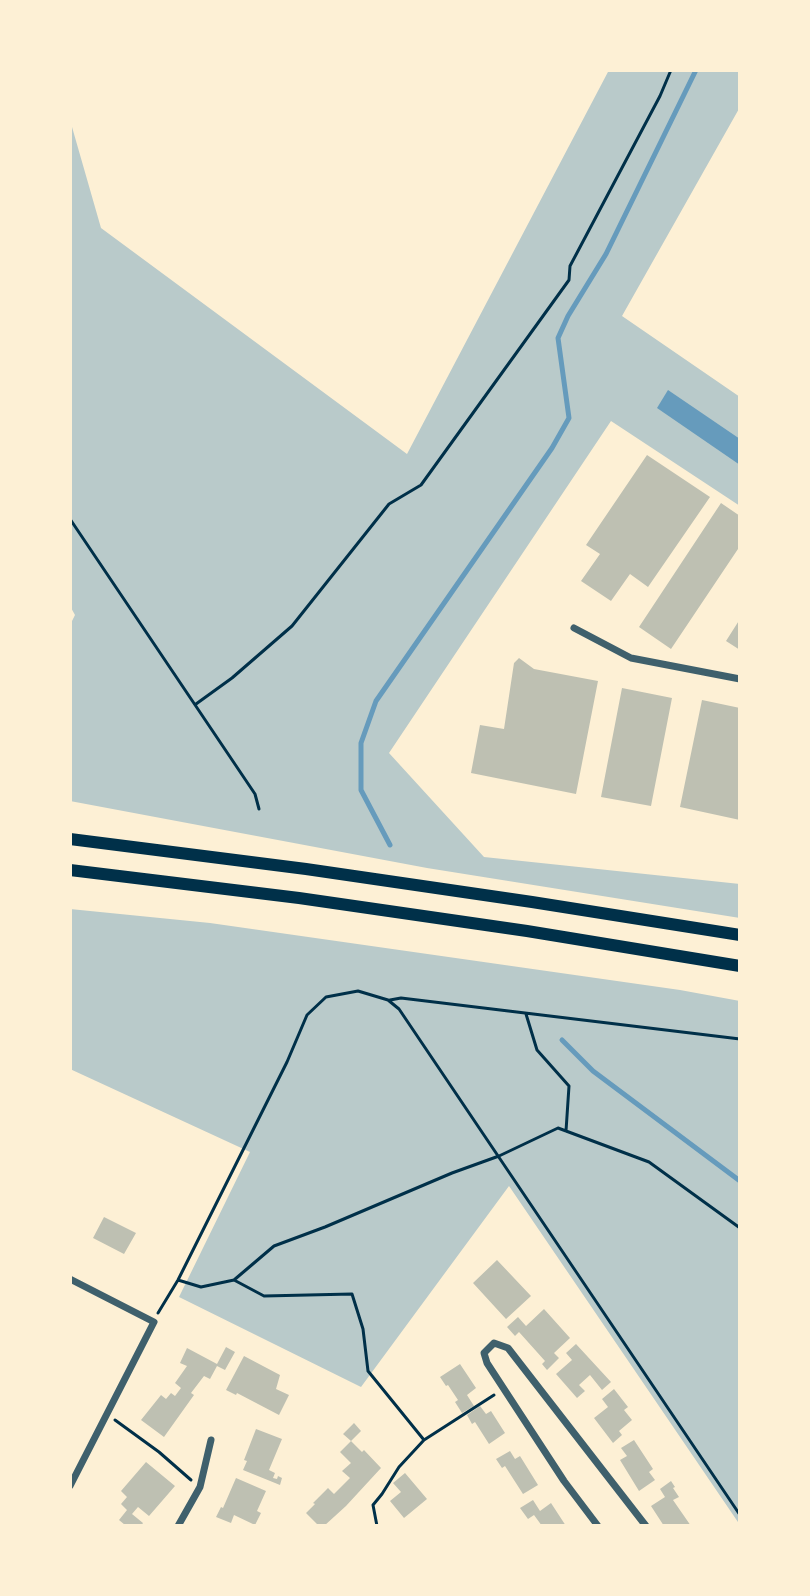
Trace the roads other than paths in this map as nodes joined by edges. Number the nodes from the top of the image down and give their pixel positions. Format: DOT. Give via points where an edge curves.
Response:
graph roads {
  1 [pos="574,628"];
  2 [pos="740,679"];
  3 [pos="70,839"];
  4 [pos="70,870"];
  5 [pos="740,935"];
  6 [pos="740,966"];
  7 [pos="70,1279"];
  8 [pos="211,1440"];
  9 [pos="70,1486"];
  10 [pos="178,1526"];
  11 [pos="598,1526"];
  12 [pos="646,1526"];
  1 -- 2 [label="street" via="631,658"];
  3 -- 5 [label="highway"];
  4 -- 6 [label="highway" via="299,898"];
  7 -- 9 [label="street" via="154,1322"];
  8 -- 10 [label="street" via="200,1487"];
  11 -- 12 [label="street" via="487,1363 484,1353 494,1343 508,1348"];
}
